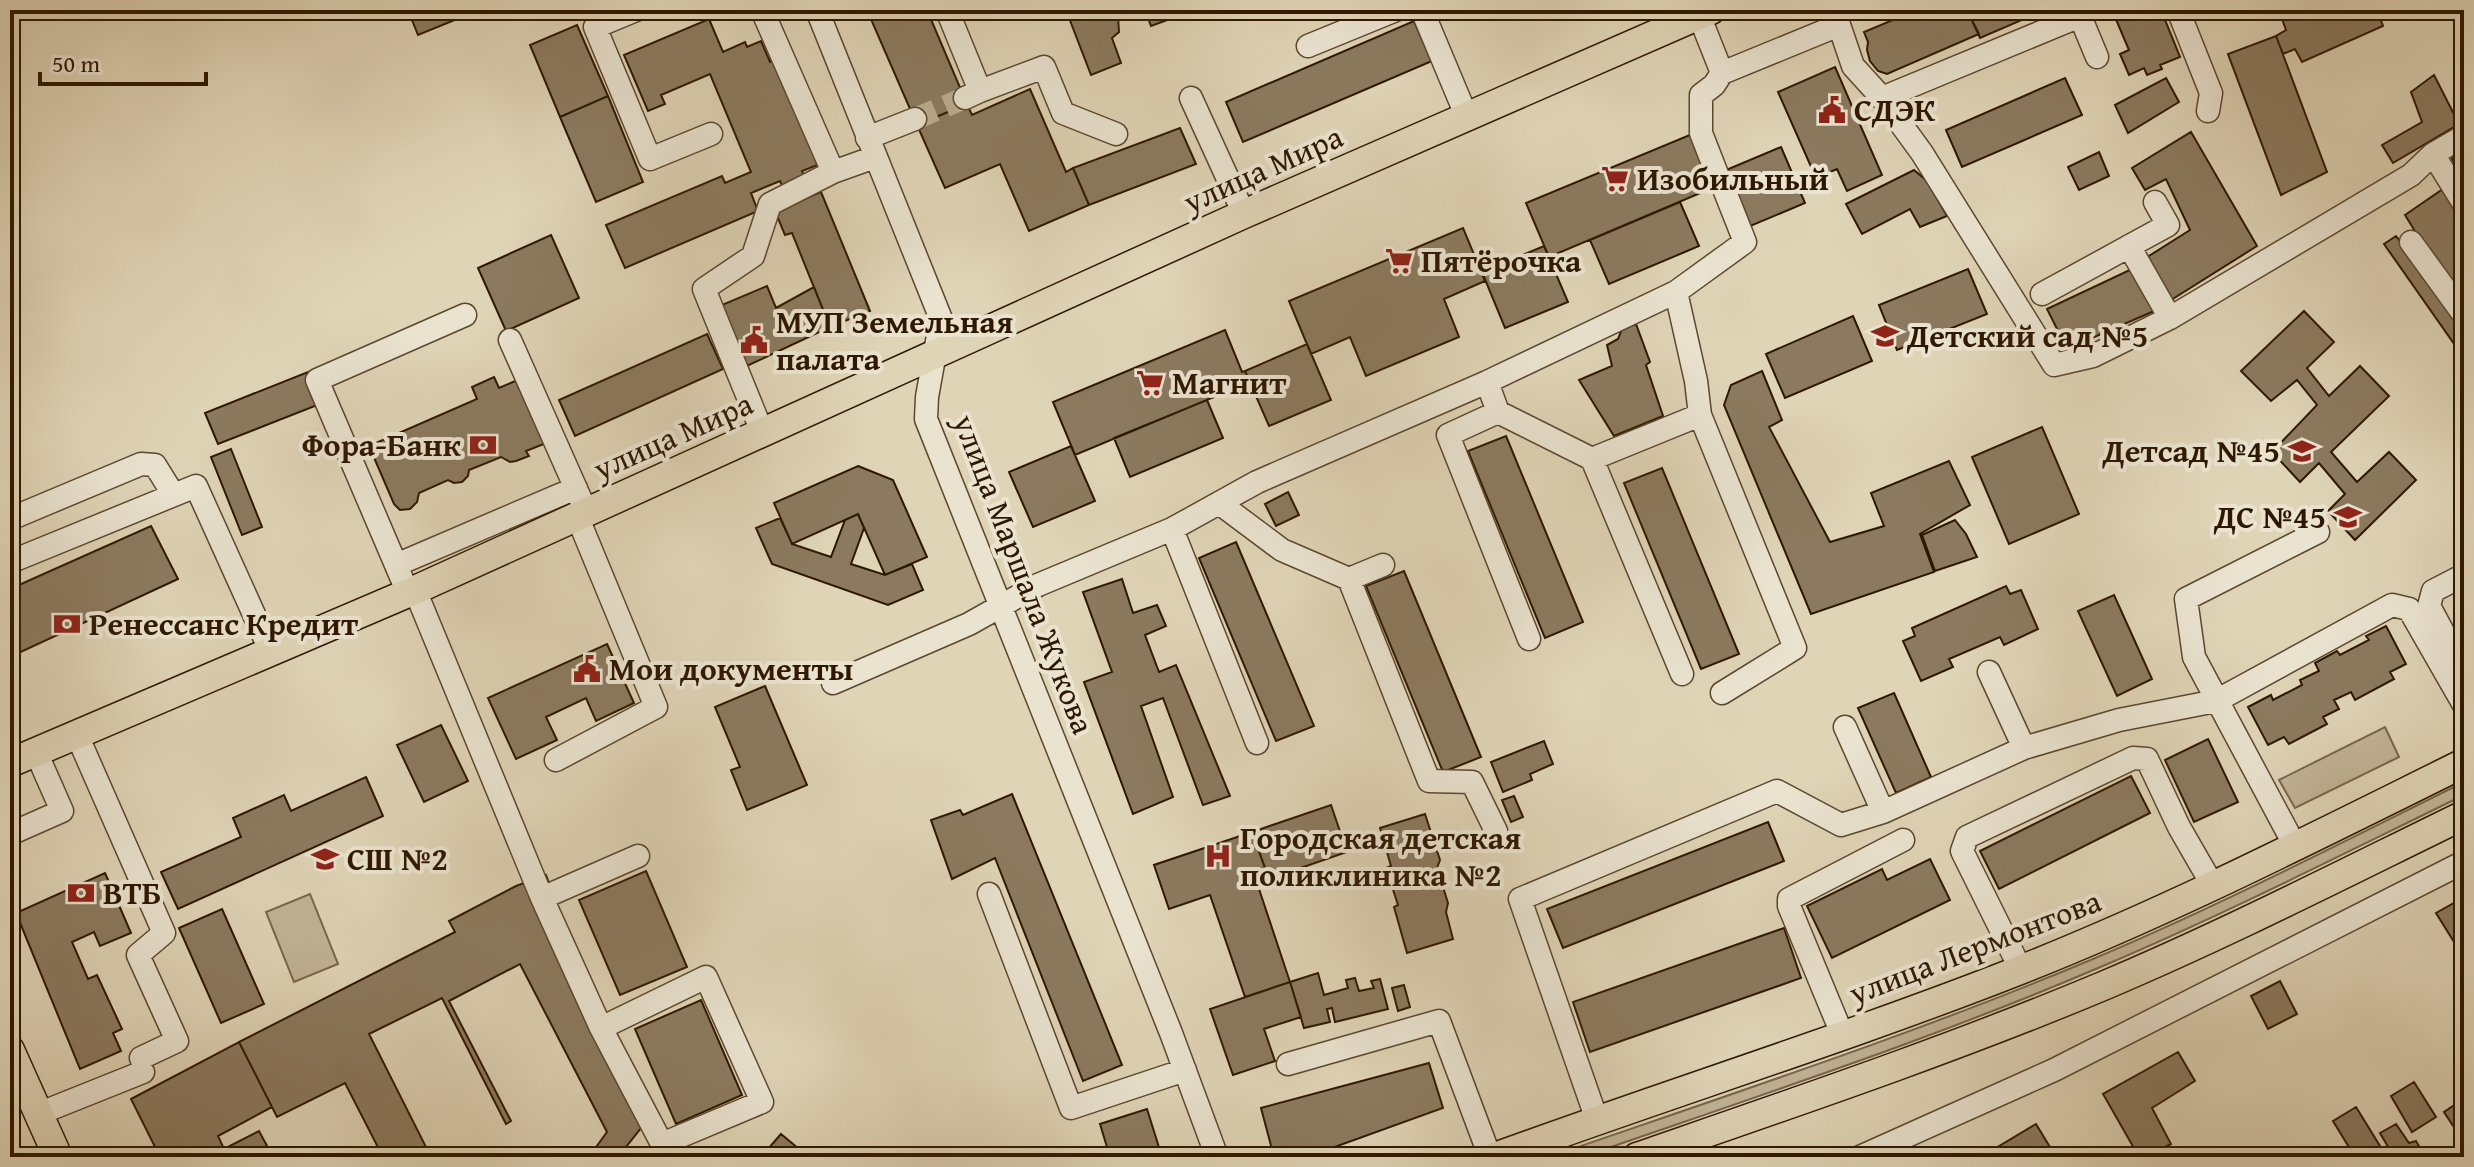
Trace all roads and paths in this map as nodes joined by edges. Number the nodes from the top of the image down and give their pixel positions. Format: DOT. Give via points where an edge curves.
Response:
graph roads {
  1 [pos="636,10"];
  2 [pos="762,10"];
  3 [pos="817,10"];
  4 [pos="947,10"];
  5 [pos="1396,10"];
  6 [pos="1422,10"];
  7 [pos="2178,10"];
  8 [pos="1702,12"];
  9 [pos="1836,17"];
  10 [pos="1308,46"];
  11 [pos="2097,57"];
  12 [pos="1722,73"];
  13 [pos="1191,98"];
  14 [pos="1882,98"];
  15 [pos="2208,111"];
  16 [pos="1466,115"];
  17 [pos="915,119"];
  18 [pos="711,134"];
  19 [pos="1116,134"];
  20 [pos="2464,136"];
  21 [pos="871,148"];
  22 [pos="2433,154"];
  23 [pos="833,172"];
  24 [pos="2155,202"];
  25 [pos="2464,204"];
  26 [pos="1244,214"];
  27 [pos="2411,242"];
  28 [pos="2129,246"];
  29 [pos="1676,292"];
  30 [pos="2042,294"];
  31 [pos="465,315"];
  32 [pos="2464,315"];
  33 [pos="2170,318"];
  34 [pos="510,340"];
  35 [pos="936,354"];
  36 [pos="1487,382"];
  37 [pos="1498,412"];
  38 [pos="1700,415"];
  39 [pos="763,434"];
  40 [pos="1592,459"];
  41 [pos="173,494"];
  42 [pos="1219,503"];
  43 [pos="580,505"];
  44 [pos="10,519"];
  45 [pos="1172,529"];
  46 [pos="2318,532"];
  47 [pos="10,562"];
  48 [pos="396,565"];
  49 [pos="1383,565"];
  50 [pos="2464,575"];
  51 [pos="1349,579"];
  52 [pos="412,591"];
  53 [pos="1002,607"];
  54 [pos="1529,639"];
  55 [pos="271,652"];
  56 [pos="2464,671"];
  57 [pos="1989,672"];
  58 [pos="1682,674"];
  59 [pos="833,683"];
  60 [pos="1722,693"];
  61 [pos="2216,701"];
  62 [pos="2464,705"];
  63 [pos="1845,727"];
  64 [pos="77,735"];
  65 [pos="1257,743"];
  66 [pos="2024,748"];
  67 [pos="36,752"];
  68 [pos="556,760"];
  69 [pos="10,763"];
  70 [pos="2464,763"];
  71 [pos="1883,812"];
  72 [pos="2464,815"];
  73 [pos="1496,831"];
  74 [pos="10,834"];
  75 [pos="1903,840"];
  76 [pos="2295,846"];
  77 [pos="638,856"];
  78 [pos="2464,862"];
  79 [pos="2213,886"];
  80 [pos="989,894"];
  81 [pos="542,898"];
  82 [pos="2021,970"];
  83 [pos="601,1028"];
  84 [pos="1842,1034"];
  85 [pos="10,1050"];
  86 [pos="1288,1064"];
  87 [pos="1185,1070"];
  88 [pos="38,1114"];
  89 [pos="1597,1120"];
  90 [pos="58,1157"];
  91 [pos="1217,1157"];
  92 [pos="1492,1157"];
  93 [pos="1637,1157"];
  94 [pos="1860,1157"];
  1 -- 18 [label="street" via="595,27 650,159"];
  2 -- 23 [label="street"];
  3 -- 21 [label="street, улица Маршала Жукова"];
  4 -- 19 [label="street" via="973,94 1044,67 1063,113"];
  5 -- 10 [label="street"];
  6 -- 16 [label="street"];
  7 -- 15 [label="street" via="2211,93"];
  8 -- 12 [label="street"];
  8 -- 16 [label="main road, улица Мира"];
  9 -- 12 [label="street"];
  9 -- 14 [label="street" via="1853,66"];
  11 -- 14 [label="street" via="2080,16"];
  12 -- 29 [label="street" via="1701,95 1701,133 1745,242"];
  13 -- 26 [label="street"];
  14 -- 33 [label="street" via="2054,365 2093,356"];
  16 -- 26 [label="main road, улица Мира"];
  17 -- 21 [label="street"];
  20 -- 22 [label="street"];
  21 -- 23 [label="street"];
  21 -- 35 [label="street, улица Маршала Жукова" via="941,319"];
  22 -- 25 [label="street"];
  22 -- 33 [label="street" via="2411,175"];
  23 -- 39 [label="street" via="770,204 753,256 704,289"];
  24 -- 28 [label="street" via="2168,225"];
  26 -- 35 [label="main road, улица Мира"];
  27 -- 32 [label="street"];
  28 -- 30 [label="street"];
  28 -- 33 [label="street"];
  29 -- 36 [label="street"];
  29 -- 38 [label="street"];
  31 -- 48 [label="street" via="317,380"];
  34 -- 43 [label="street"];
  35 -- 39 [label="main road, улица Мира"];
  35 -- 53 [label="street, улица Маршала Жукова" via="926,419"];
  36 -- 37 [label="street"];
  36 -- 42 [label="street"];
  37 -- 40 [label="street"];
  37 -- 54 [label="street" via="1448,435"];
  38 -- 40 [label="street"];
  38 -- 60 [label="street" via="1795,648"];
  39 -- 43 [label="main road, улица Мира"];
  40 -- 58 [label="street"];
  41 -- 44 [label="street" via="155,465 141,464"];
  41 -- 47 [label="street"];
  41 -- 55 [label="street" via="198,488"];
  42 -- 45 [label="street"];
  42 -- 51 [label="street" via="1282,550"];
  43 -- 48 [label="street"];
  43 -- 52 [label="main road, улица Мира"];
  43 -- 68 [label="street" via="656,707"];
  45 -- 53 [label="street" via="1038,585"];
  45 -- 65 [label="street"];
  46 -- 61 [label="street" via="2186,599 2194,657"];
  48 -- 52 [label="street"];
  49 -- 51 [label="street"];
  50 -- 56 [label="street" via="2433,591 2429,606"];
  51 -- 73 [label="street" via="1429,781 1472,782"];
  52 -- 55 [label="main road, улица Мира"];
  52 -- 81 [label="street"];
  53 -- 59 [label="street"];
  53 -- 87 [label="street, улица Маршала Жукова"];
  55 -- 64 [label="main road, улица Мира"];
  57 -- 66 [label="street"];
  61 -- 62 [label="street" via="2392,605 2409,609"];
  61 -- 66 [label="street" via="2119,720"];
  61 -- 76 [label="street"];
  63 -- 71 [label="street"];
  64 -- 67 [label="main road, улица Мира"];
  64 -- 88 [label="street" via="164,933 138,955 177,1041 142,1065"];
  66 -- 71 [label="street"];
  67 -- 69 [label="main road, улица Мира"];
  67 -- 74 [label="street" via="62,811"];
  70 -- 76 [label="main road, улица Лермонтова"];
  71 -- 89 [label="street" via="1841,825 1777,791 1520,899"];
  72 -- 93 [label="main road" via="2106,985 1936,1052"];
  75 -- 84 [label="street" via="1789,899"];
  76 -- 79 [label="main road, улица Лермонтова"];
  77 -- 81 [label="street"];
  78 -- 94 [label="street" via="2054,1070"];
  79 -- 82 [label="main road, улица Лермонтова"];
  79 -- 82 [label="street" via="2147,759 2133,758 1967,837 1962,851"];
  80 -- 87 [label="street" via="1071,1108"];
  81 -- 83 [label="street"];
  82 -- 84 [label="main road, улица Лермонтова"];
  83 -- 83 [label="street" via="662,1144 762,1102 706,977"];
  84 -- 89 [label="main road, улица Лермонтова"];
  85 -- 88 [label="main road"];
  86 -- 92 [label="street" via="1439,1021"];
  87 -- 91 [label="street, улица Маршала Жукова"];
  88 -- 90 [label="main road"];
  89 -- 92 [label="main road, улица Лермонтова"];
}
